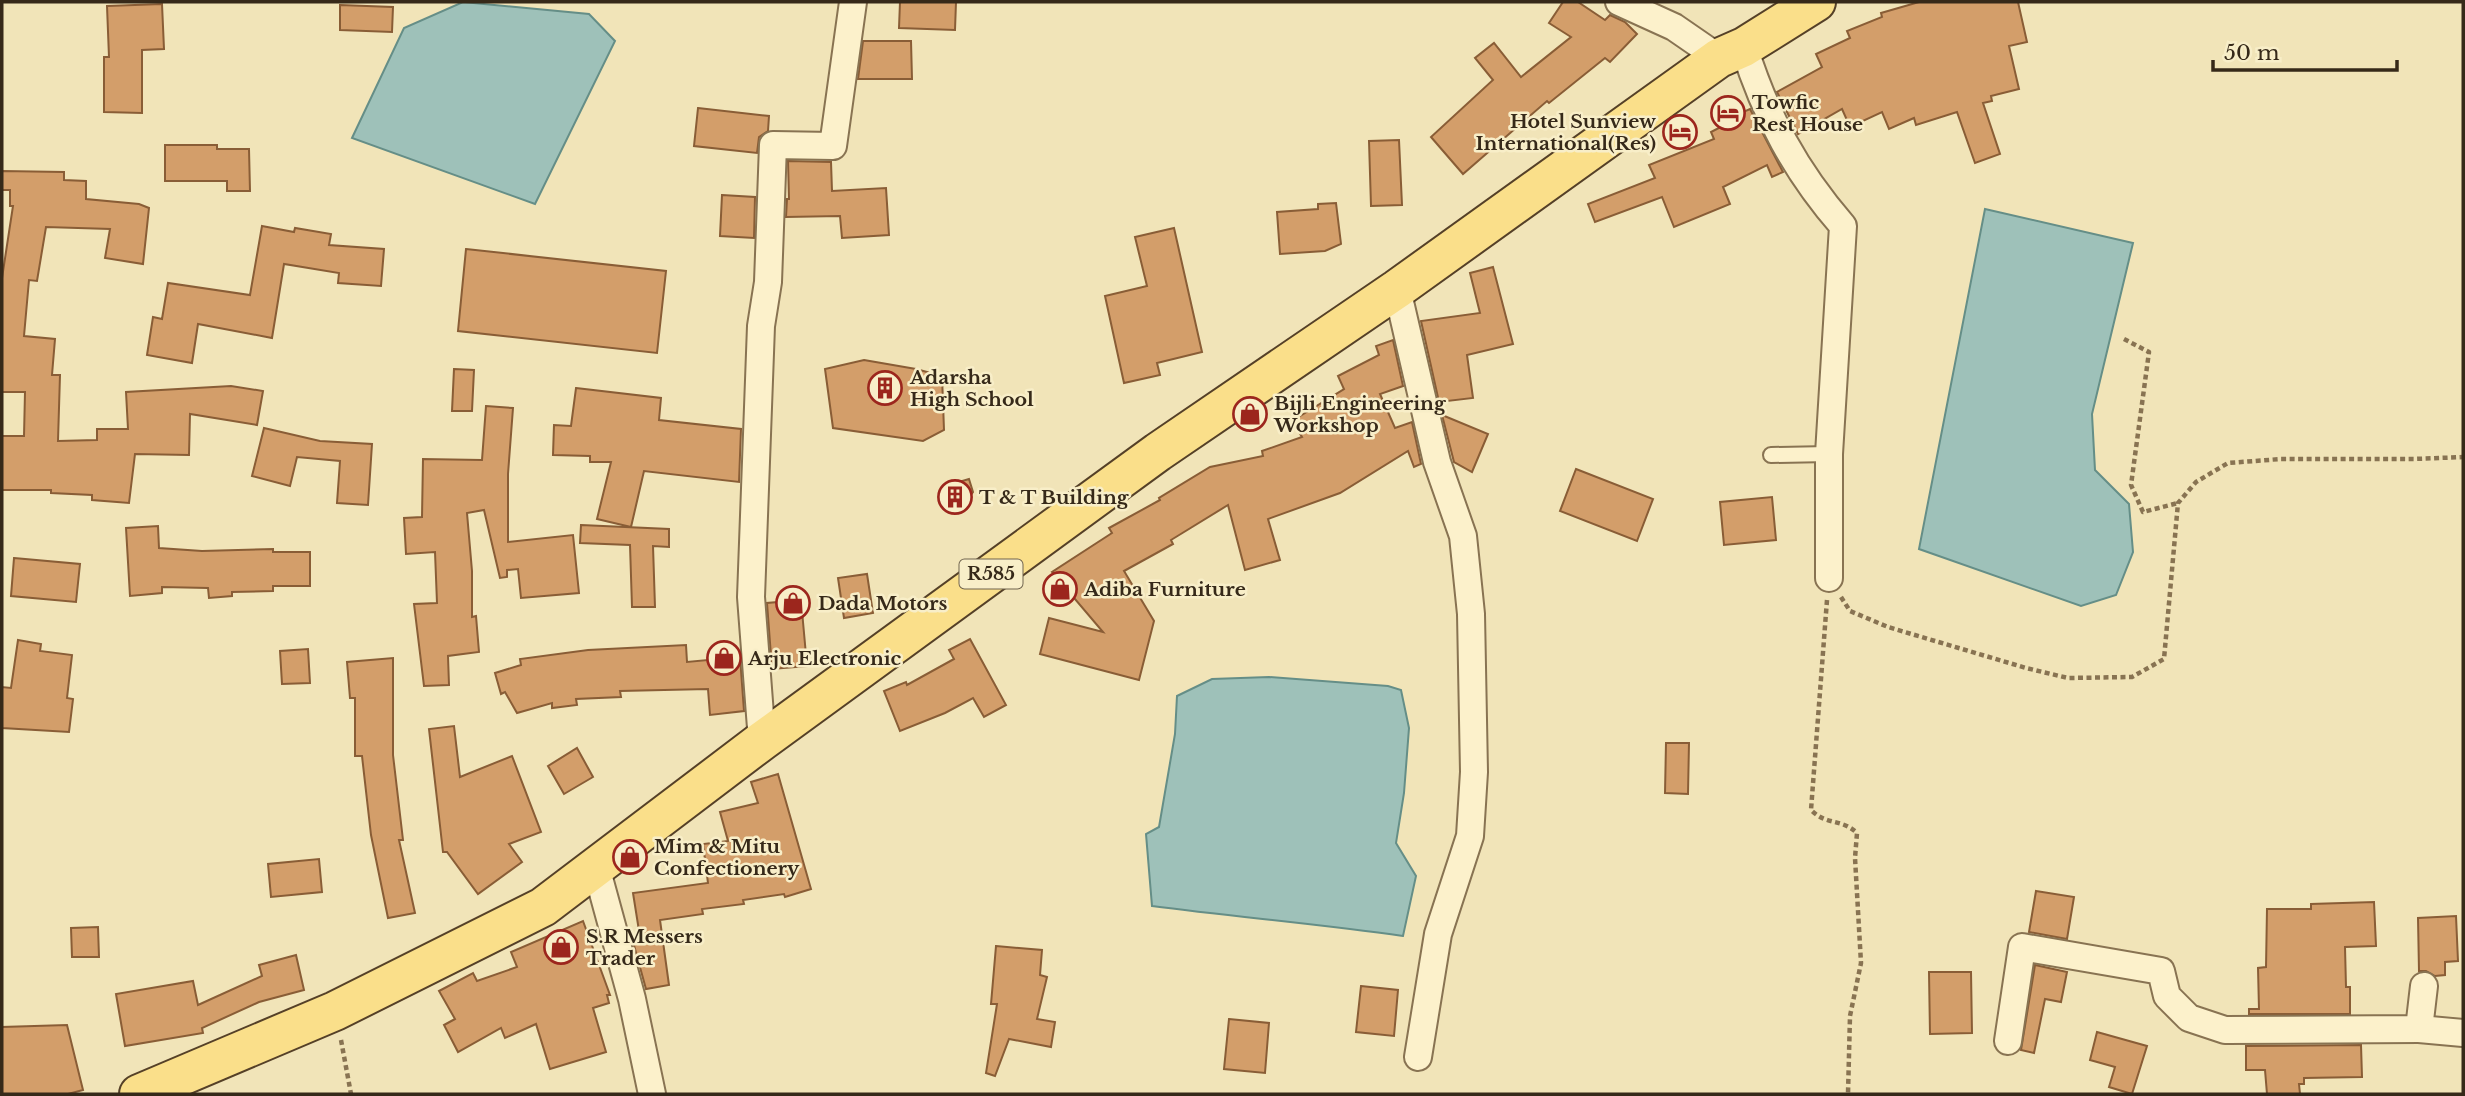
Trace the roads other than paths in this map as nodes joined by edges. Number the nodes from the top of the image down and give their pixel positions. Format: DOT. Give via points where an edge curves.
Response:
graph roads {
  1 [pos="853,2"];
  2 [pos="1619,2"];
  3 [pos="1816,2"];
  4 [pos="1731,53"];
  5 [pos="1396,289"];
  6 [pos="1829,454"];
  7 [pos="1771,455"];
  8 [pos="1829,578"];
  9 [pos="762,741"];
  10 [pos="596,867"];
  11 [pos="2424,986"];
  12 [pos="2419,1029"];
  13 [pos="2463,1033"];
  14 [pos="2008,1041"];
  15 [pos="1418,1057"];
  16 [pos="139,1094"];
  17 [pos="652,1094"];
  1 -- 9 [label="street" via="833,146 773,145 751,597"];
  2 -- 4 [label="street"];
  3 -- 4 [label="main road, R585"];
  4 -- 5 [label="main road, R585"];
  4 -- 6 [label="street" via="1756,88 1788,154 1843,226"];
  5 -- 9 [label="main road, R585" via="1158,452"];
  5 -- 15 [label="street" via="1437,462 1463,536 1471,614 1474,772 1470,836 1437,934"];
  6 -- 7 [label="lane"];
  6 -- 8 [label="street"];
  9 -- 10 [label="main road, R585"];
  10 -- 16 [label="main road, R585" via="543,907 335,1012"];
  10 -- 17 [label="street"];
  11 -- 12 [label="street"];
  12 -- 13 [label="street"];
  12 -- 14 [label="street" via="2225,1030 2189,1018 2167,996 2161,971 2022,947"];
}
